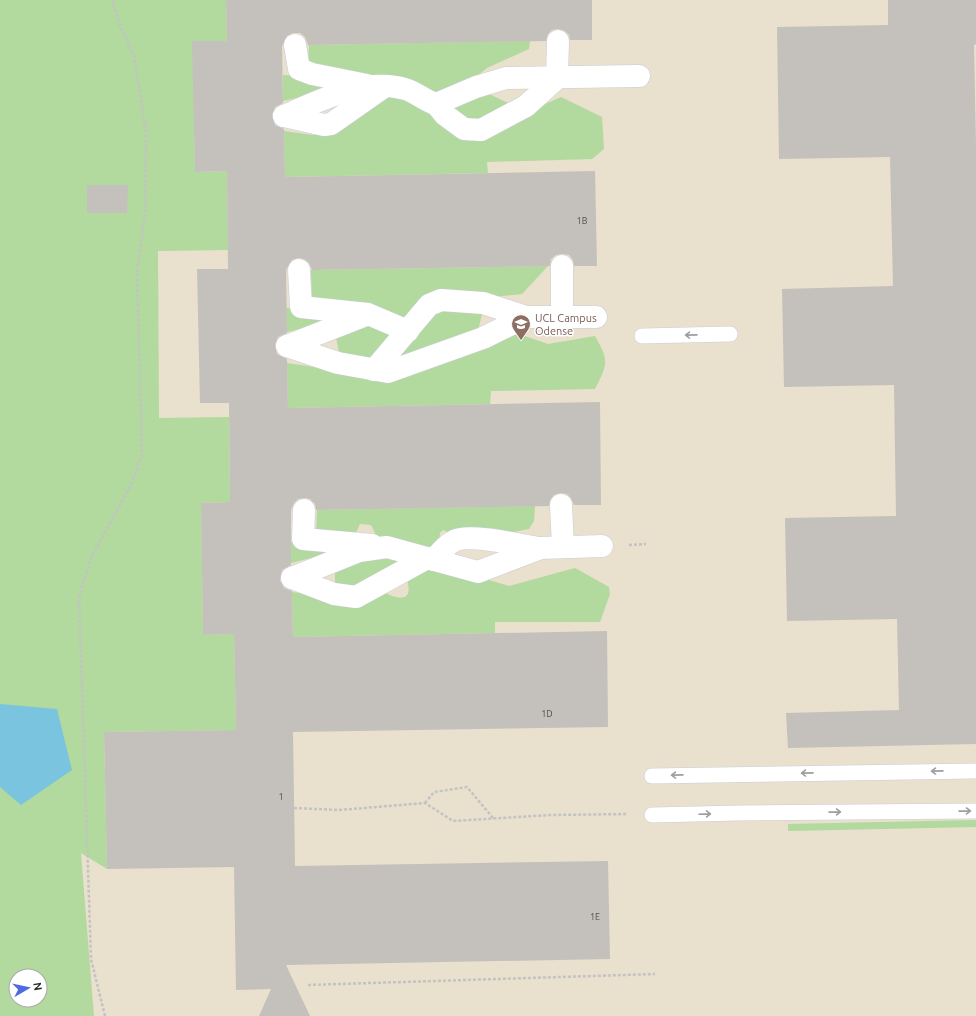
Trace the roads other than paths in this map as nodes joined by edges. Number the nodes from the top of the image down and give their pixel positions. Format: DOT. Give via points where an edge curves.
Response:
graph roads {
  1 [pos="558,41"];
  2 [pos="295,45"];
  3 [pos="639,76"];
  4 [pos="557,78"];
  5 [pos="436,104"];
  6 [pos="562,266"];
  7 [pos="299,270"];
  8 [pos="368,314"];
  9 [pos="526,317"];
  10 [pos="562,317"];
  11 [pos="596,317"];
  12 [pos="408,331"];
  13 [pos="730,334"];
  14 [pos="642,336"];
  15 [pos="374,370"];
  16 [pos="562,505"];
  17 [pos="304,510"];
  18 [pos="602,546"];
  19 [pos="387,547"];
  20 [pos="552,548"];
  21 [pos="431,559"];
  22 [pos="976,771"];
  23 [pos="652,776"];
  24 [pos="976,811"];
  25 [pos="652,815"];
  1 -- 4 [label="street"];
  2 -- 5 [label="street" via="299,68 312,74 407,90"];
  3 -- 4 [label="street"];
  4 -- 5 [label="street" via="506,78 476,87"];
  4 -- 5 [label="street" via="526,106 481,130 464,129 445,115"];
  6 -- 10 [label="street"];
  7 -- 8 [label="street" via="301,307"];
  8 -- 12 [label="street"];
  8 -- 15 [label="street" via="287,346 338,363"];
  9 -- 10 [label="street"];
  9 -- 12 [label="street" via="483,303 441,300 429,305"];
  9 -- 15 [label="street" via="483,338 401,368 388,372"];
  10 -- 11 [label="street"];
  12 -- 15 [label="street"];
  13 -- 14 [label="lane, one-way"];
  16 -- 20 [label="street"];
  17 -- 19 [label="street" via="303,539"];
  18 -- 20 [label="street"];
  19 -- 21 [label="street"];
  19 -- 21 [label="street" via="359,552 292,578 334,594 356,597"];
  20 -- 21 [label="street" via="478,572"];
  20 -- 21 [label="street" via="473,538 455,540"];
  22 -- 23 [label="lane, one-way"];
  25 -- 24 [label="lane, one-way"];
}
